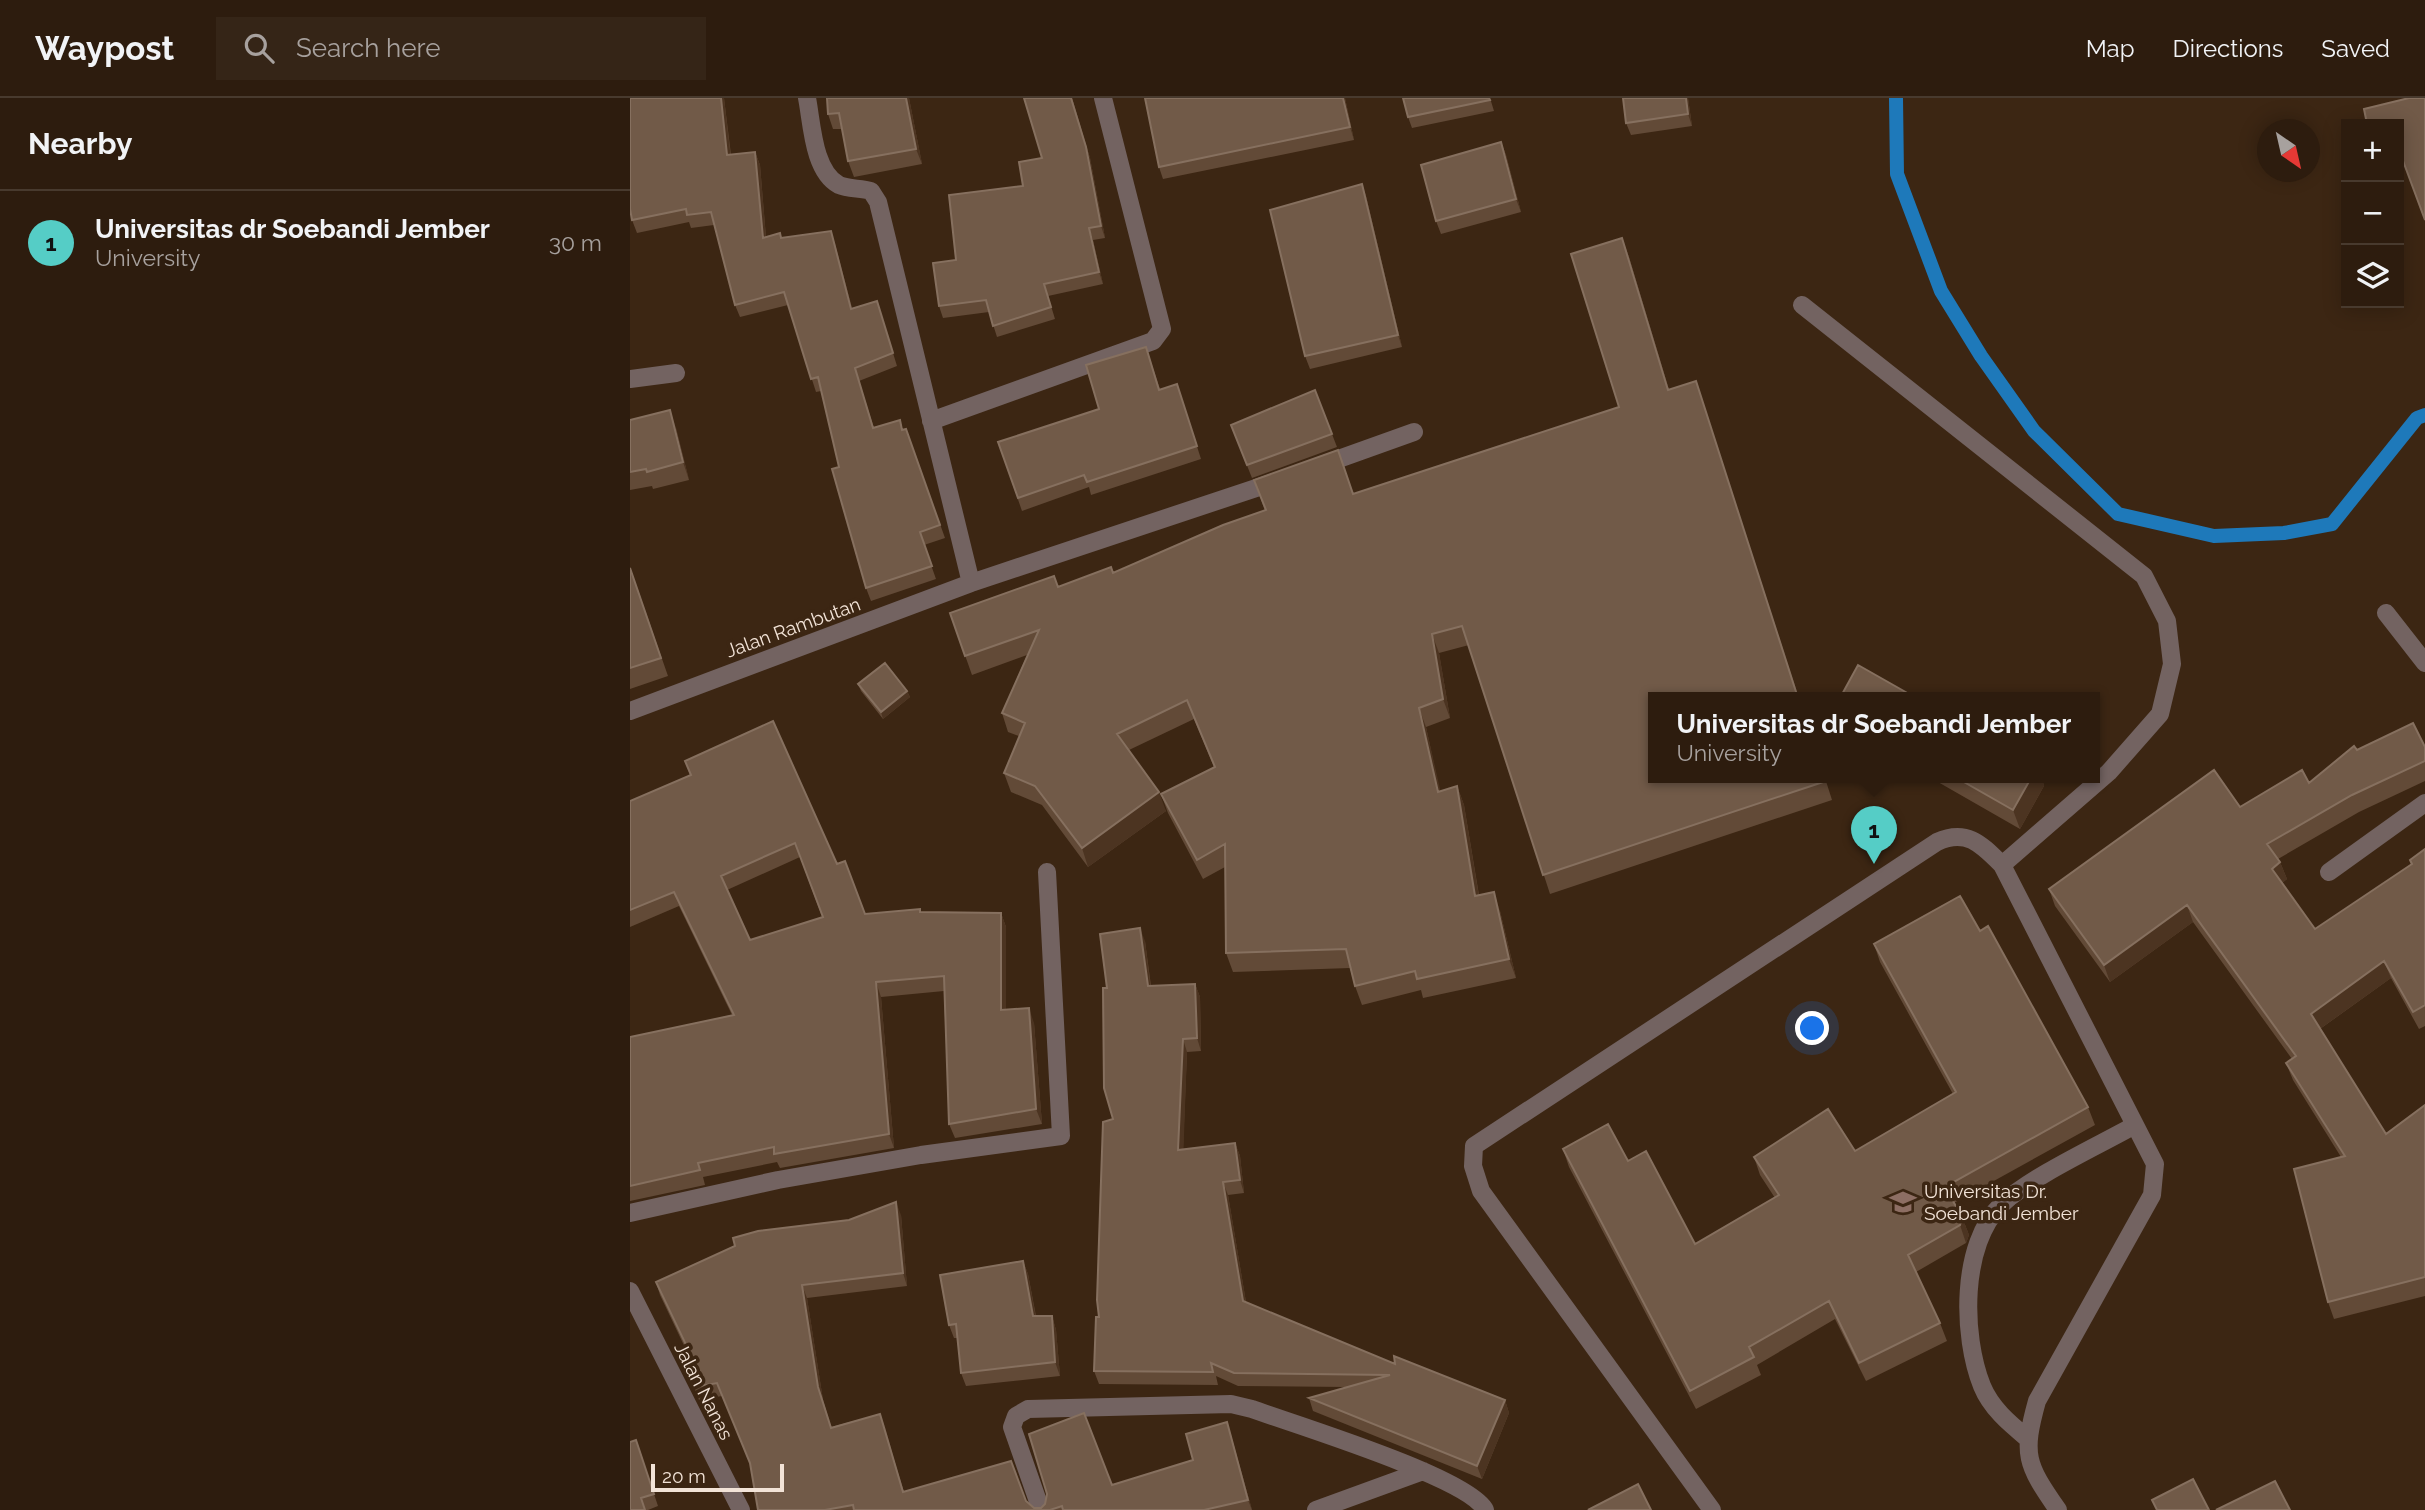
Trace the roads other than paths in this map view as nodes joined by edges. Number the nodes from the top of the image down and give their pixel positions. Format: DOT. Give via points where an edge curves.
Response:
graph roads {
  1 [pos="807,98"];
  2 [pos="1103,98"];
  3 [pos="1802,305"];
  4 [pos="676,373"];
  5 [pos="630,379"];
  6 [pos="931,421"];
  7 [pos="1414,432"];
  8 [pos="971,583"];
  9 [pos="2386,613"];
  10 [pos="2425,663"];
  11 [pos="630,711"];
  12 [pos="2100,780"];
  13 [pos="2096,783"];
  14 [pos="2425,803"];
  15 [pos="2002,865"];
  16 [pos="1047,872"];
  17 [pos="2329,872"];
  18 [pos="2135,1125"];
  19 [pos="630,1213"];
  20 [pos="630,1291"];
  21 [pos="2026,1438"];
  22 [pos="1423,1471"];
  23 [pos="741,1510"];
  24 [pos="1041,1510"];
  25 [pos="1316,1510"];
  26 [pos="1485,1510"];
  27 [pos="1712,1510"];
  28 [pos="2058,1510"];
  1 -- 6 [label="street" via="821,161 830,178 839,185 871,191 878,202"];
  2 -- 6 [label="street" via="1162,329 1153,341"];
  3 -- 12 [label="street" via="2144,576 2167,621 2172,664 2160,714"];
  4 -- 5 [label="street"];
  6 -- 8 [label="street"];
  7 -- 8 [label="street, Jalan Rambutan"];
  8 -- 11 [label="street, Jalan Rambutan"];
  9 -- 10 [label="street"];
  13 -- 15 [label="street"];
  14 -- 17 [label="street"];
  15 -- 18 [label="street"];
  15 -- 27 [label="street" via="1969,838 1959,835 1937,842 1474,1146 1473,1166 1481,1191"];
  16 -- 19 [label="street" via="1061,1136 778,1180"];
  18 -- 21 [label="street" via="2155,1164 2152,1195 2037,1401"];
  18 -- 21 [label="street" via="2014,1194 1991,1217 1983,1233 1968,1285 1971,1345 1982,1387 2004,1419"];
  20 -- 23 [label="street, Jalan Nanas"];
  21 -- 28 [label="street" via="2033,1470"];
  22 -- 24 [label="street" via="1231,1404 1028,1409 1016,1416 1012,1427"];
  22 -- 25 [label="street"];
  22 -- 26 [label="street" via="1468,1492"];
}
